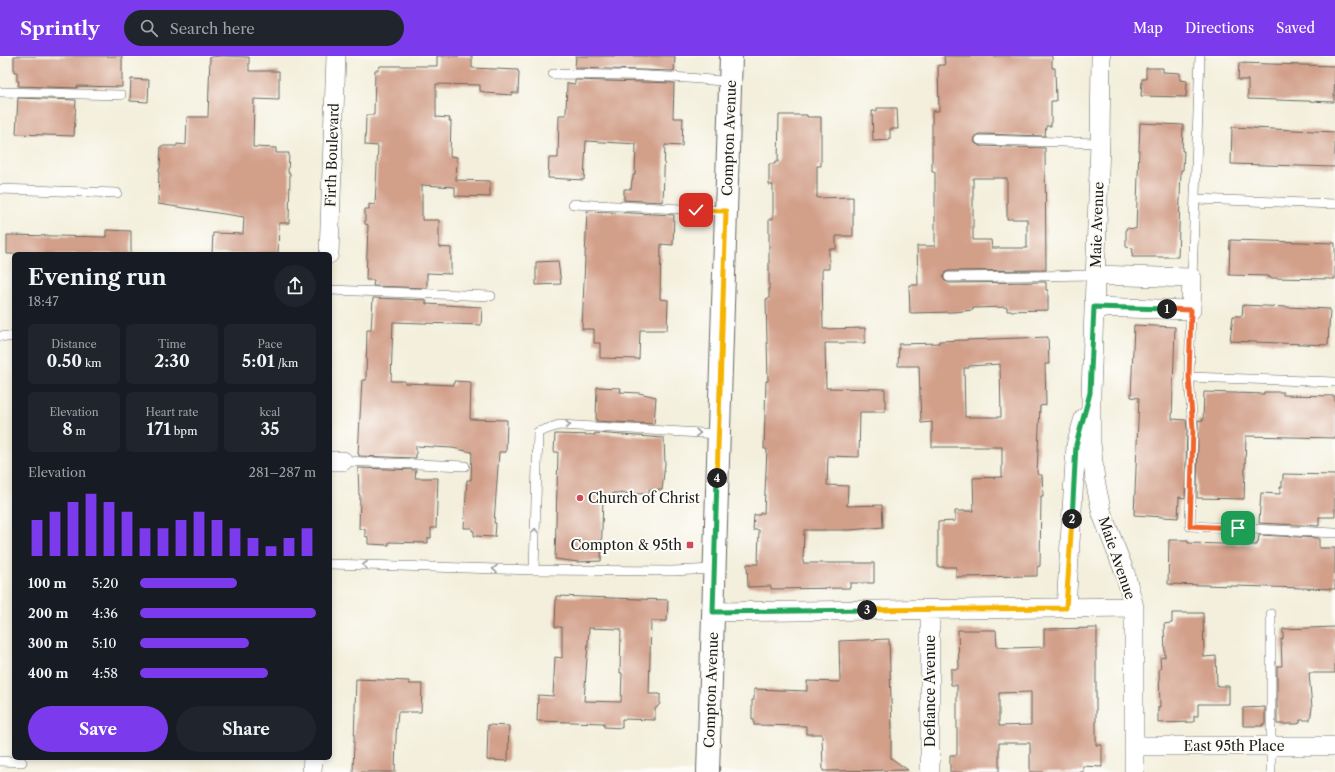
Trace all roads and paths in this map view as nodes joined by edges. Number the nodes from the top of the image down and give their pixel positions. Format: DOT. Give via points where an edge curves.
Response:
graph roads {
  1 [pos="336,56"];
  2 [pos="731,56"];
  3 [pos="1101,56"];
  4 [pos="1200,56"];
  5 [pos="553,74"];
  6 [pos="730,82"];
  7 [pos="0,92"];
  8 [pos="121,95"];
  9 [pos="980,140"];
  10 [pos="1100,143"];
  11 [pos="0,189"];
  12 [pos="117,193"];
  13 [pos="1195,199"];
  14 [pos="573,204"];
  15 [pos="1335,204"];
  16 [pos="726,211"];
  17 [pos="329,252"];
  18 [pos="1095,275"];
  19 [pos="949,277"];
  20 [pos="1192,278"];
  21 [pos="332,290"];
  22 [pos="491,296"];
  23 [pos="1094,307"];
  24 [pos="1191,310"];
  25 [pos="0,336"];
  26 [pos="12,337"];
  27 [pos="1189,377"];
  28 [pos="1335,382"];
  29 [pos="1090,393"];
  30 [pos="719,434"];
  31 [pos="337,461"];
  32 [pos="465,466"];
  33 [pos="1335,534"];
  34 [pos="332,564"];
  35 [pos="714,569"];
  36 [pos="534,570"];
  37 [pos="1134,607"];
  38 [pos="1066,608"];
  39 [pos="930,610"];
  40 [pos="713,612"];
  41 [pos="1271,614"];
  42 [pos="1134,746"];
  43 [pos="1271,746"];
  44 [pos="1335,746"];
  45 [pos="313,760"];
  46 [pos="0,761"];
  47 [pos="22,762"];
  48 [pos="312,772"];
  49 [pos="708,772"];
  50 [pos="930,772"];
  51 [pos="1134,772"];
  52 [pos="1271,772"];
  1 -- 17 [label="street, Firth Boulevard"];
  2 -- 6 [label="main road, Compton Avenue"];
  3 -- 10 [label="street, Maie Avenue"];
  4 -- 13 [label="lane"];
  5 -- 6 [label="lane" via="664,76"];
  6 -- 16 [label="main road, Compton Avenue"];
  7 -- 8 [label="lane"];
  9 -- 10 [label="lane"];
  10 -- 18 [label="street, Maie Avenue"];
  11 -- 12 [label="lane"];
  13 -- 15 [label="lane"];
  13 -- 20 [label="lane"];
  14 -- 16 [label="lane"];
  16 -- 30 [label="main road, Compton Avenue"];
  18 -- 19 [label="lane"];
  18 -- 20 [label="street"];
  18 -- 23 [label="street, Maie Avenue"];
  20 -- 24 [label="street"];
  21 -- 22 [label="lane"];
  23 -- 24 [label="street"];
  23 -- 29 [label="street, Maie Avenue"];
  24 -- 27 [label="lane"];
  25 -- 26 [label="lane"];
  27 -- 28 [label="lane"];
  27 -- 33 [label="lane" via="1193,429 1190,526"];
  29 -- 37 [label="street, Maie Avenue" via="1090,444 1095,480 1102,514 1125,573"];
  29 -- 38 [label="street, Maie Avenue" via="1076,445"];
  30 -- 35 [label="main road, Compton Avenue"];
  36 -- 30 [label="lane, one-way" via="538,432 558,425"];
  31 -- 32 [label="lane"];
  36 -- 34 [label="lane, one-way"];
  35 -- 36 [label="lane"];
  35 -- 40 [label="main road, Compton Avenue"];
  37 -- 38 [label="street"];
  37 -- 42 [label="street, Maie Avenue"];
  38 -- 39 [label="street"];
  39 -- 40 [label="street"];
  39 -- 50 [label="street, Defiance Avenue"];
  40 -- 49 [label="main road, Compton Avenue"];
  41 -- 43 [label="lane"];
  42 -- 43 [label="street, East 95th Place"];
  42 -- 51 [label="street, Maie Avenue"];
  43 -- 44 [label="street, East 95th Place"];
  43 -- 52 [label="lane"];
  45 -- 48 [label="street"];
  46 -- 47 [label="lane"];
}
